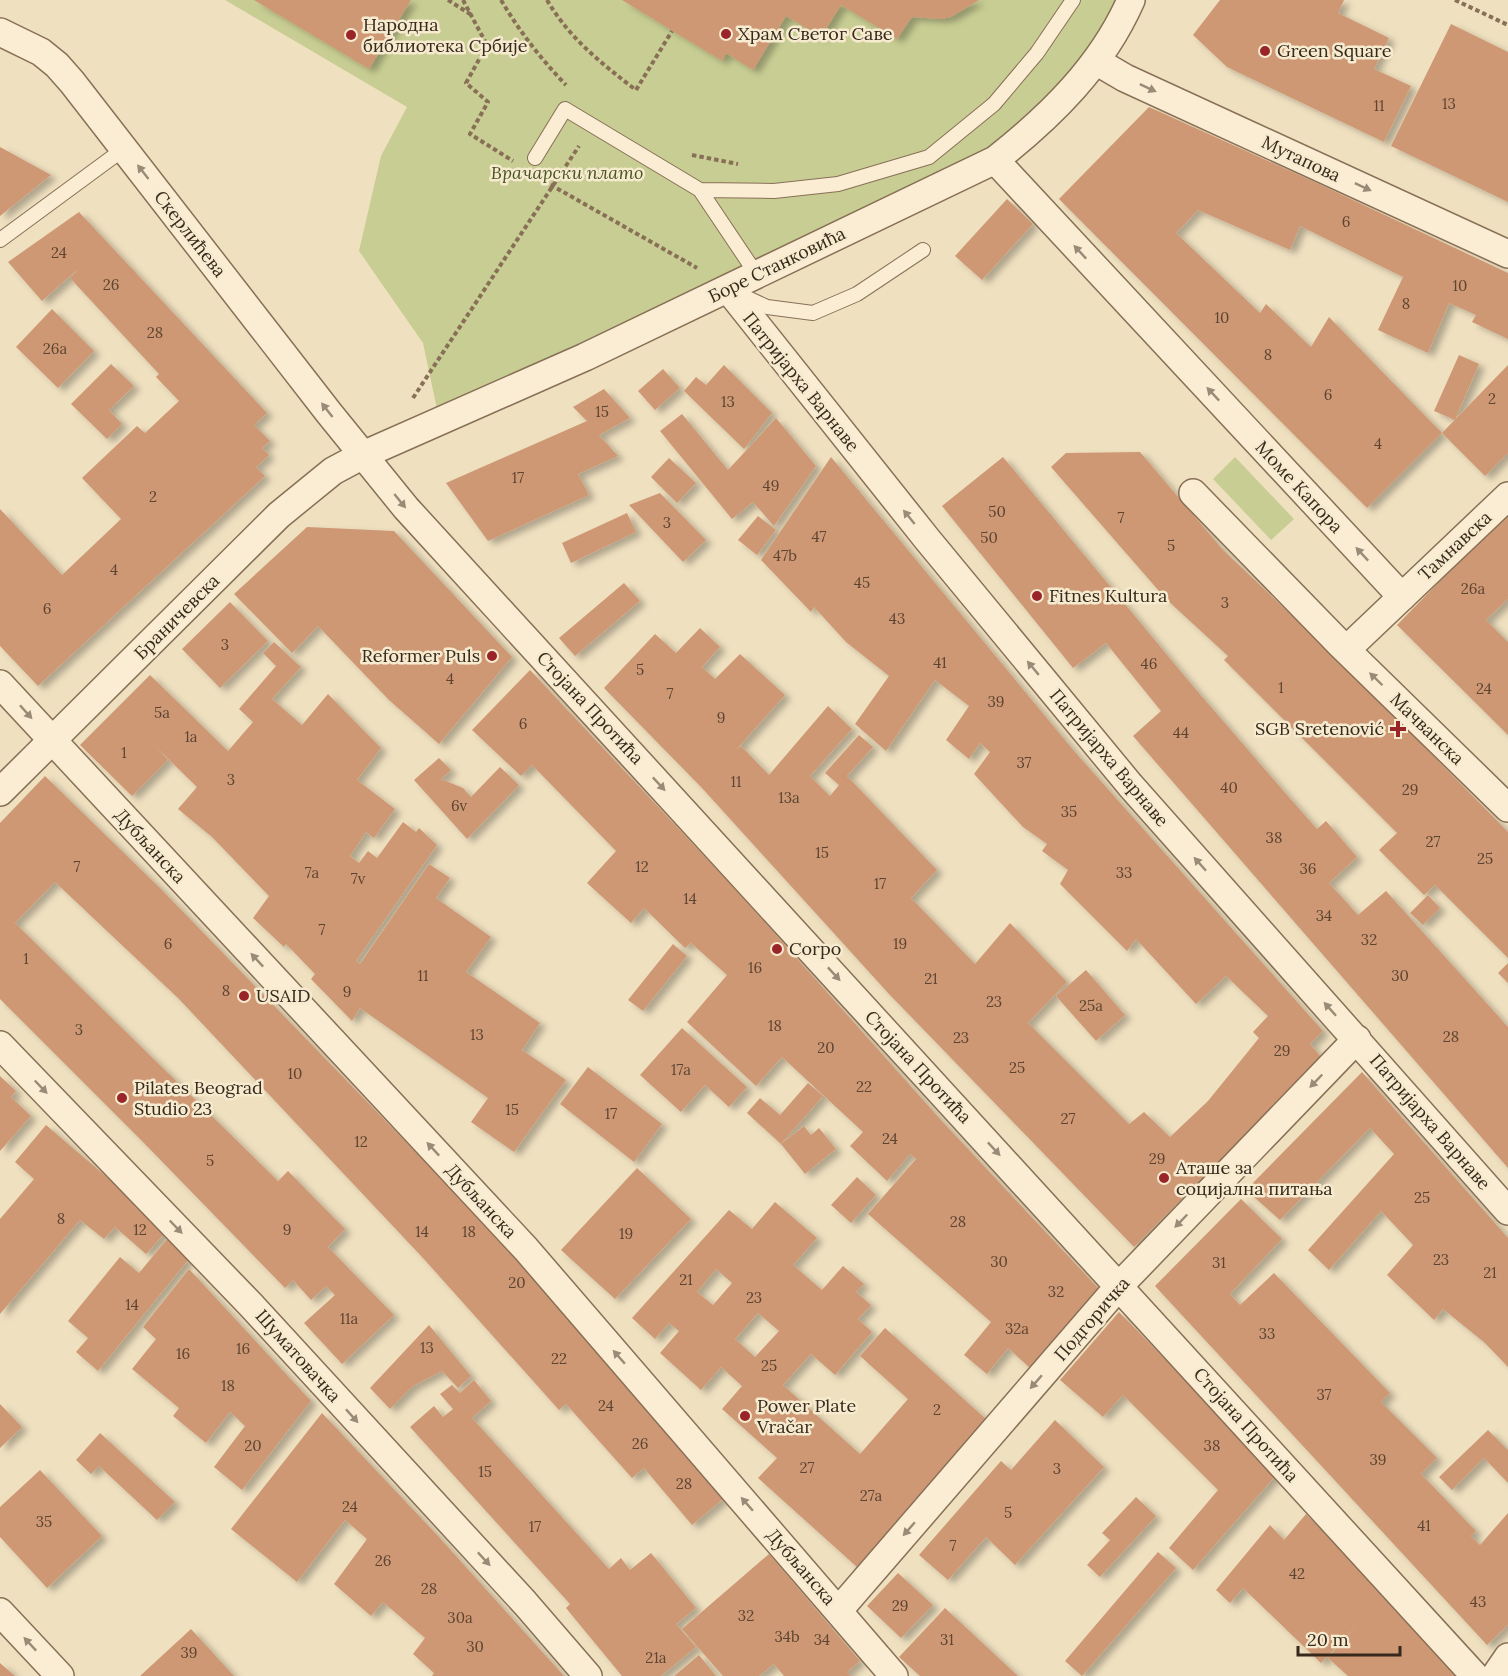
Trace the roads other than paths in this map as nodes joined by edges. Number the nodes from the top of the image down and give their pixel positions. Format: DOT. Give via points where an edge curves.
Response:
graph roads {
  1 [pos="1073,0"];
  2 [pos="1131,0"];
  3 [pos="0,32"];
  4 [pos="1096,61"];
  5 [pos="125,148"];
  6 [pos="535,158"];
  7 [pos="995,160"];
  8 [pos="700,190"];
  9 [pos="0,240"];
  10 [pos="923,250"];
  11 [pos="1508,254"];
  12 [pos="757,275"];
  13 [pos="728,289"];
  14 [pos="363,455"];
  15 [pos="1193,493"];
  16 [pos="1508,496"];
  17 [pos="1402,597"];
  18 [pos="1346,650"];
  19 [pos="0,684"];
  20 [pos="52,741"];
  21 [pos="0,792"];
  22 [pos="1508,808"];
  23 [pos="1357,1039"];
  24 [pos="0,1045"];
  25 [pos="1508,1211"];
  26 [pos="1119,1286"];
  27 [pos="838,1610"];
  28 [pos="0,1612"];
  29 [pos="1508,1657"];
  30 [pos="60,1676"];
  31 [pos="588,1676"];
  32 [pos="894,1676"];
  33 [pos="1475,1676"];
  34 [pos="1495,1676"];
  1 -- 8 [label="lane" via="1037,53 994,104 928,157 838,184 774,191"];
  2 -- 4 [label="street, Боре Станковића"];
  3 -- 5 [label="street, Скерлићева" via="41,52 57,65"];
  4 -- 7 [label="street, Боре Станковића" via="1033,130"];
  4 -- 11 [label="street, Мутапова, one-way" via="1125,78"];
  5 -- 9 [label="lane"];
  14 -- 5 [label="street, Скерлићева, one-way"];
  6 -- 8 [label="lane" via="564,109"];
  7 -- 12 [label="street, Боре Станковића"];
  17 -- 7 [label="street, Моме Капора, one-way"];
  8 -- 12 [label="lane"];
  10 -- 13 [label="lane" via="857,294 813,313 766,307"];
  12 -- 13 [label="street, Боре Станковића"];
  13 -- 14 [label="street, Боре Станковића"];
  23 -- 13 [label="street, Патријарха Варнаве, one-way" via="1131,785 927,539"];
  14 -- 20 [label="street, Браничевска" via="333,471 279,515"];
  14 -- 26 [label="street, Стојана Протића, one-way" via="406,508"];
  15 -- 18 [label="street"];
  16 -- 17 [label="street, Тамнавска"];
  17 -- 18 [label="street"];
  22 -- 18 [label="street, Мачванска, one-way"];
  19 -- 20 [label="street, Дубљанска, one-way"];
  20 -- 21 [label="street, Браничевска"];
  27 -- 20 [label="street, Дубљанска, one-way" via="526,1249"];
  23 -- 25 [label="street, Патријарха Варнаве"];
  23 -- 26 [label="street, Подгоричка, one-way"];
  24 -- 31 [label="street, Шуматовачка, one-way" via="250,1304"];
  26 -- 27 [label="street, Подгоричка, one-way"];
  26 -- 33 [label="street, Стојана Протића"];
  27 -- 32 [label="street, Дубљанска"];
  30 -- 28 [label="street, one-way"];
  29 -- 34 [label="street"];
}
